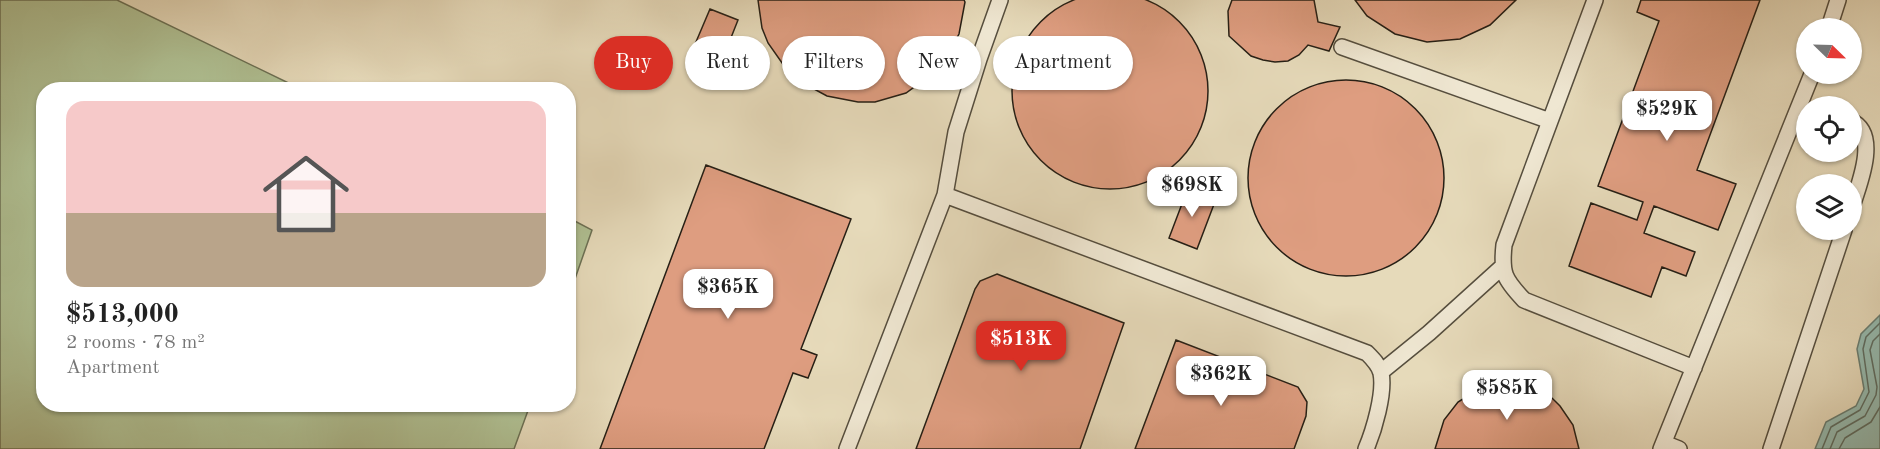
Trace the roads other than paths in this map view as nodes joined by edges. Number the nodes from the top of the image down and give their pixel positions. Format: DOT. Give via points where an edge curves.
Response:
graph roads {
  1 [pos="1000,0"];
  2 [pos="1595,0"];
  3 [pos="1838,0"];
  4 [pos="1832,18"];
  5 [pos="1342,47"];
  6 [pos="1550,122"];
  7 [pos="1862,130"];
  8 [pos="1796,134"];
  9 [pos="1862,177"];
  10 [pos="945,195"];
  11 [pos="1841,240"];
  12 [pos="1502,267"];
  13 [pos="1694,368"];
  14 [pos="1381,372"];
  15 [pos="1663,446"];
  16 [pos="847,449"];
  17 [pos="1366,449"];
  18 [pos="1679,449"];
  19 [pos="1771,449"];
  1 -- 10 [label="lane" via="956,132"];
  2 -- 6 [label="lane"];
  3 -- 4 [label="lane"];
  5 -- 6 [label="lane"];
  6 -- 12 [label="lane" via="1504,245"];
  7 -- 9 [label="lane" via="1868,151"];
  8 -- 13 [label="lane"];
  10 -- 14 [label="lane" via="1367,353"];
  10 -- 16 [label="lane"];
  11 -- 19 [label="lane"];
  12 -- 13 [label="lane" via="1510,285 1524,300"];
  12 -- 14 [label="lane"];
  13 -- 15 [label="lane"];
  14 -- 17 [label="lane" via="1379,404"];
  15 -- 18 [label="lane"];
}
